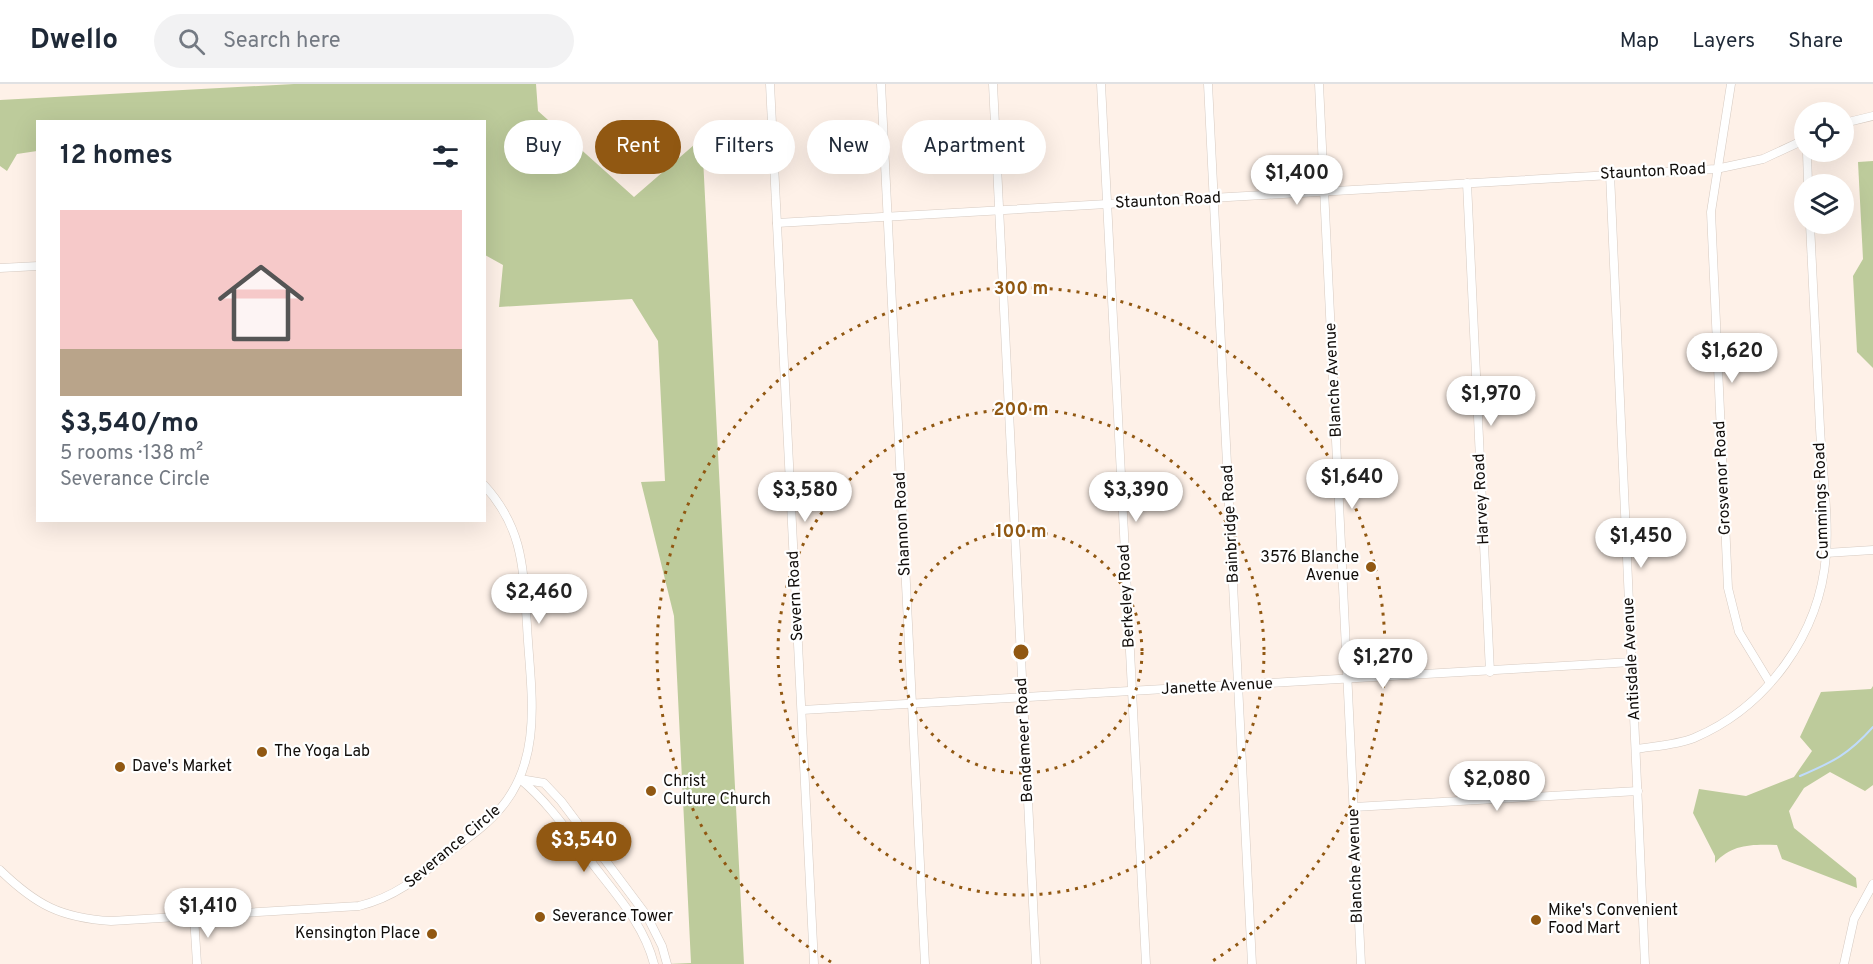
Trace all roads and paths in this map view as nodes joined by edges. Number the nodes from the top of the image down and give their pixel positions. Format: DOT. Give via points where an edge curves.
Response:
graph roads {
  1 [pos="770,84"];
  2 [pos="881,84"];
  3 [pos="993,84"];
  4 [pos="1101,84"];
  5 [pos="1208,84"];
  6 [pos="1319,84"];
  7 [pos="1731,84"];
  8 [pos="1873,116"];
  9 [pos="1854,121"];
  10 [pos="1794,145"];
  11 [pos="1716,169"];
  12 [pos="1610,174"];
  13 [pos="1467,183"];
  14 [pos="1325,191"];
  15 [pos="1214,198"];
  16 [pos="1107,204"];
  17 [pos="999,210"];
  18 [pos="887,217"];
  19 [pos="777,224"];
  20 [pos="1810,234"];
  21 [pos="36,266"];
  22 [pos="0,268"];
  23 [pos="486,488"];
  24 [pos="1873,550"];
  25 [pos="1826,553"];
  26 [pos="1632,662"];
  27 [pos="1490,672"];
  28 [pos="1347,679"];
  29 [pos="1770,683"];
  30 [pos="1239,686"];
  31 [pos="1132,692"];
  32 [pos="1023,697"];
  33 [pos="912,704"];
  34 [pos="802,710"];
  35 [pos="1636,749"];
  36 [pos="520,779"];
  37 [pos="1638,791"];
  38 [pos="1354,807"];
  39 [pos="0,870"];
  40 [pos="1873,884"];
  41 [pos="194,916"];
  42 [pos="197,964"];
  43 [pos="654,964"];
  44 [pos="667,964"];
  45 [pos="814,964"];
  46 [pos="925,964"];
  47 [pos="1036,964"];
  48 [pos="1146,964"];
  49 [pos="1252,964"];
  50 [pos="1361,964"];
  51 [pos="1645,964"];
  52 [pos="1844,964"];
  1 -- 19 [label="street, Severn Road"];
  2 -- 18 [label="street, Shannon Road"];
  3 -- 17 [label="street, Bendemeer Road"];
  4 -- 16 [label="street, Berkeley Road"];
  5 -- 15 [label="street, Bainbridge Road"];
  6 -- 14 [label="street, Blanche Avenue"];
  7 -- 11 [label="street, Grosvenor Road"];
  8 -- 9 [label="street"];
  10 -- 11 [label="street, Staunton Road" via="1763,159"];
  11 -- 12 [label="street, Staunton Road"];
  11 -- 29 [label="street, Grosvenor Road" via="1711,212 1728,588 1739,632"];
  12 -- 13 [label="street, Staunton Road"];
  12 -- 26 [label="street, Antisdale Avenue"];
  13 -- 14 [label="street, Staunton Road"];
  13 -- 27 [label="street, Harvey Road"];
  14 -- 15 [label="street, Staunton Road"];
  14 -- 28 [label="street, Blanche Avenue"];
  15 -- 16 [label="street, Staunton Road"];
  15 -- 30 [label="street, Bainbridge Road"];
  16 -- 17 [label="street, Staunton Road"];
  16 -- 31 [label="street, Berkeley Road"];
  17 -- 18 [label="street, Staunton Road"];
  17 -- 32 [label="street, Bendemeer Road"];
  18 -- 19 [label="street, Staunton Road"];
  18 -- 33 [label="street, Shannon Road"];
  19 -- 34 [label="street, Severn Road"];
  20 -- 25 [label="street, Cummings Road"];
  21 -- 22 [label="street"];
  23 -- 36 [label="street, Severance Circle" via="509,519 523,565 532,721 530,747"];
  24 -- 25 [label="street"];
  25 -- 29 [label="street, Cummings Road" via="1819,592 1806,630"];
  26 -- 27 [label="street, Janette Avenue"];
  26 -- 35 [label="street, Antisdale Avenue"];
  27 -- 28 [label="street, Janette Avenue"];
  28 -- 30 [label="street, Janette Avenue"];
  28 -- 38 [label="street, Blanche Avenue"];
  29 -- 35 [label="street, Cummings Road" via="1747,706 1692,739"];
  30 -- 31 [label="street, Janette Avenue"];
  30 -- 49 [label="street, Bainbridge Road"];
  31 -- 32 [label="street, Janette Avenue"];
  31 -- 48 [label="street, Berkeley Road"];
  32 -- 33 [label="street, Janette Avenue"];
  32 -- 47 [label="street, Bendemeer Road"];
  33 -- 34 [label="street, Janette Avenue"];
  33 -- 46 [label="street, Shannon Road"];
  34 -- 45 [label="street, Severn Road"];
  35 -- 37 [label="street, Antisdale Avenue"];
  36 -- 41 [label="street, Severance Circle" via="487,822 416,880 387,897 359,906"];
  36 -- 43 [label="street" via="549,806 632,915 646,938"];
  36 -- 44 [label="street" via="544,783 561,801 647,916"];
  37 -- 38 [label="street"];
  37 -- 51 [label="street, Antisdale Avenue"];
  38 -- 50 [label="street, Blanche Avenue"];
  39 -- 41 [label="street, Severance Circle" via="40,903 72,917 111,921"];
  40 -- 52 [label="street" via="1854,919"];
  41 -- 42 [label="street"];
}
